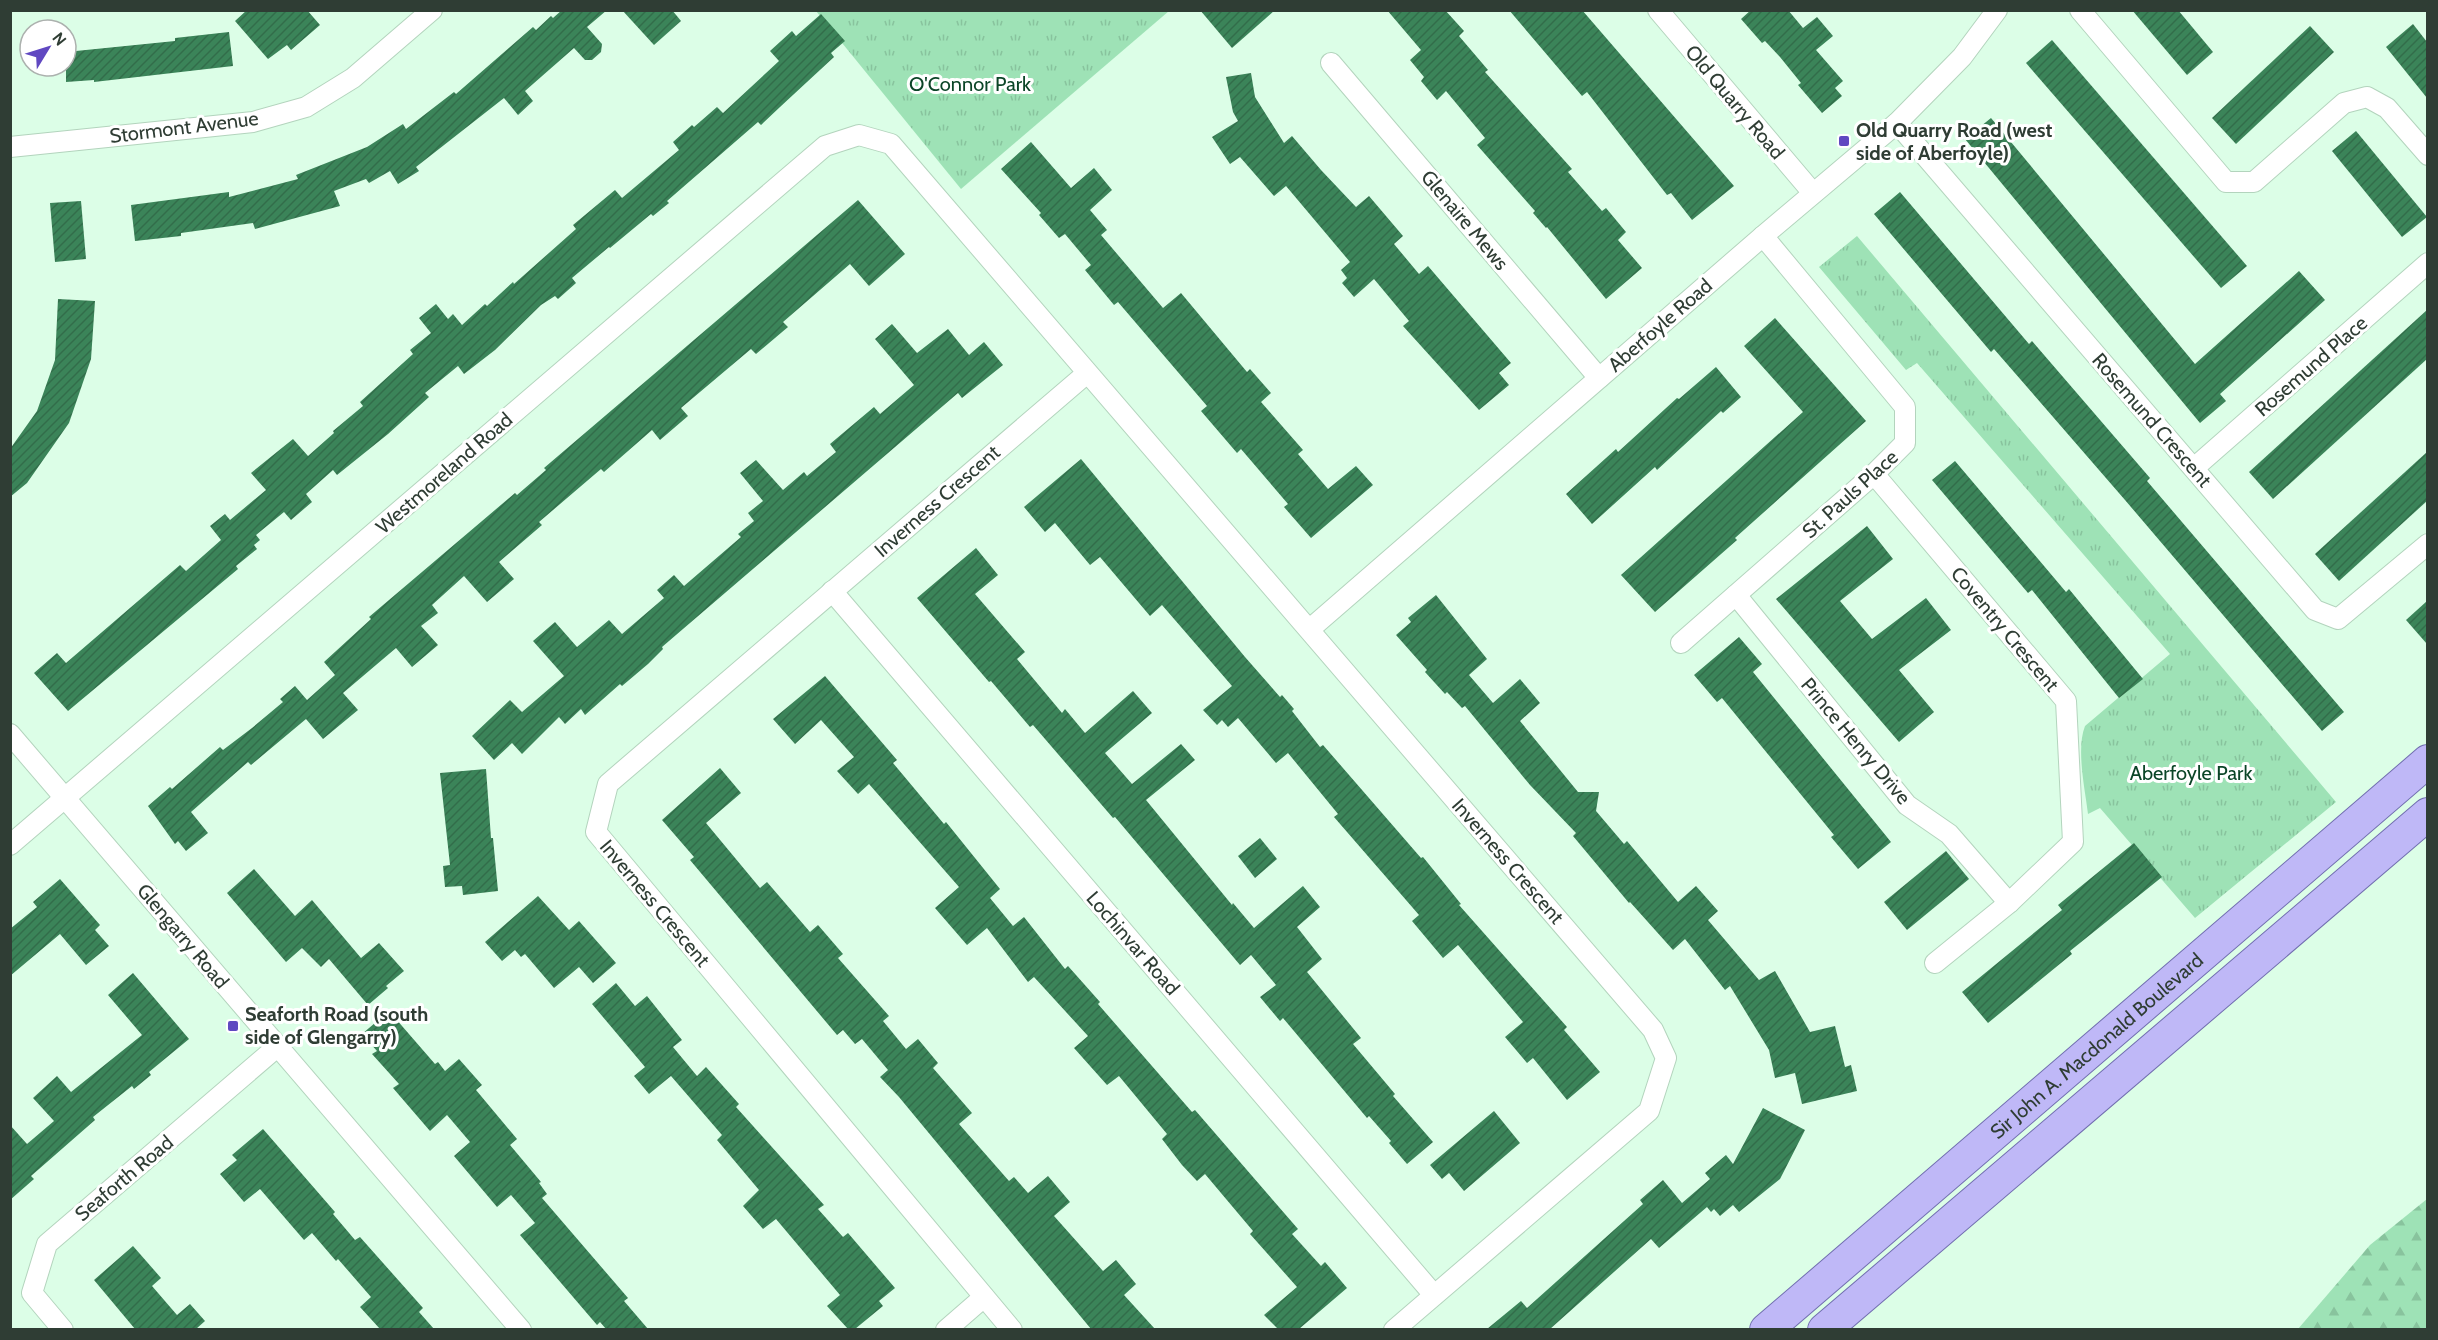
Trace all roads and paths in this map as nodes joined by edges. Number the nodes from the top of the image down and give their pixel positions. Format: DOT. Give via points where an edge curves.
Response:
graph roads {
  1 [pos="432,10"];
  2 [pos="1658,10"];
  3 [pos="1997,10"];
  4 [pos="2080,10"];
  5 [pos="1331,63"];
  6 [pos="1897,123"];
  7 [pos="891,144"];
  8 [pos="10,147"];
  9 [pos="2427,155"];
  10 [pos="1813,193"];
  11 [pos="1763,237"];
  12 [pos="2427,263"];
  13 [pos="1086,374"];
  14 [pos="1599,378"];
  15 [pos="2194,468"];
  16 [pos="1874,474"];
  17 [pos="2427,544"];
  18 [pos="832,591"];
  19 [pos="1736,595"];
  20 [pos="1310,629"];
  21 [pos="1681,643"];
  22 [pos="10,734"];
  23 [pos="2427,761"];
  24 [pos="65,797"];
  25 [pos="2427,814"];
  26 [pos="10,845"];
  27 [pos="2009,903"];
  28 [pos="1935,963"];
  29 [pos="277,1047"];
  30 [pos="1434,1295"];
  31 [pos="984,1297"];
  32 [pos="63,1329"];
  33 [pos="521,1329"];
  34 [pos="946,1329"];
  35 [pos="1012,1329"];
  36 [pos="1394,1329"];
  37 [pos="1766,1329"];
  38 [pos="1824,1329"];
  1 -- 8 [label="street, Stormont Avenue" via="353,78 306,107 253,122"];
  2 -- 10 [label="street, Old Quarry Road"];
  3 -- 6 [label="street, Aberfoyle Road" via="1962,57"];
  4 -- 9 [label="street" via="2226,182 2254,182 2344,104 2367,97 2387,108"];
  5 -- 14 [label="street, Glenaire Mews"];
  6 -- 10 [label="street, Aberfoyle Road"];
  6 -- 15 [label="street, Rosemund Crescent"];
  7 -- 13 [label="street, Inverness Crescent"];
  7 -- 24 [label="street, Westmoreland Road" via="859,135 825,146"];
  10 -- 11 [label="street, Aberfoyle Road"];
  11 -- 14 [label="street, Aberfoyle Road"];
  11 -- 16 [label="street, St. Pauls Place" via="1905,407 1905,443"];
  12 -- 15 [label="street, Rosemund Place"];
  13 -- 18 [label="street, Inverness Crescent"];
  13 -- 20 [label="street, Inverness Crescent"];
  14 -- 20 [label="street, Aberfoyle Road"];
  15 -- 17 [label="street, Rosemund Crescent" via="2315,610 2338,619"];
  16 -- 19 [label="street, St. Pauls Place"];
  16 -- 27 [label="street, Coventry Crescent" via="2066,701 2073,842"];
  18 -- 30 [label="street, Lochinvar Road"];
  18 -- 31 [label="street, Inverness Crescent" via="608,784 596,832"];
  19 -- 21 [label="street, St. Pauls Place"];
  19 -- 27 [label="street, Prince Henry Drive" via="1907,805 1949,834"];
  20 -- 30 [label="street, Inverness Crescent" via="1653,1030 1666,1058 1649,1111"];
  22 -- 24 [label="street, Glengarry Road"];
  23 -- 37 [label="main road, Sir John A. Macdonald Boulevard"];
  24 -- 26 [label="street, Westmoreland Road"];
  24 -- 29 [label="street, Glengarry Road"];
  25 -- 38 [label="main road, Sir John A. Macdonald Boulevard"];
  27 -- 28 [label="street, Coventry Crescent"];
  29 -- 32 [label="street, Seaforth Road" via="47,1244 32,1293"];
  29 -- 33 [label="street, Glengarry Road"];
  30 -- 36 [label="street, Inverness Crescent"];
  31 -- 34 [label="street"];
  31 -- 35 [label="street, Inverness Crescent"];
}
